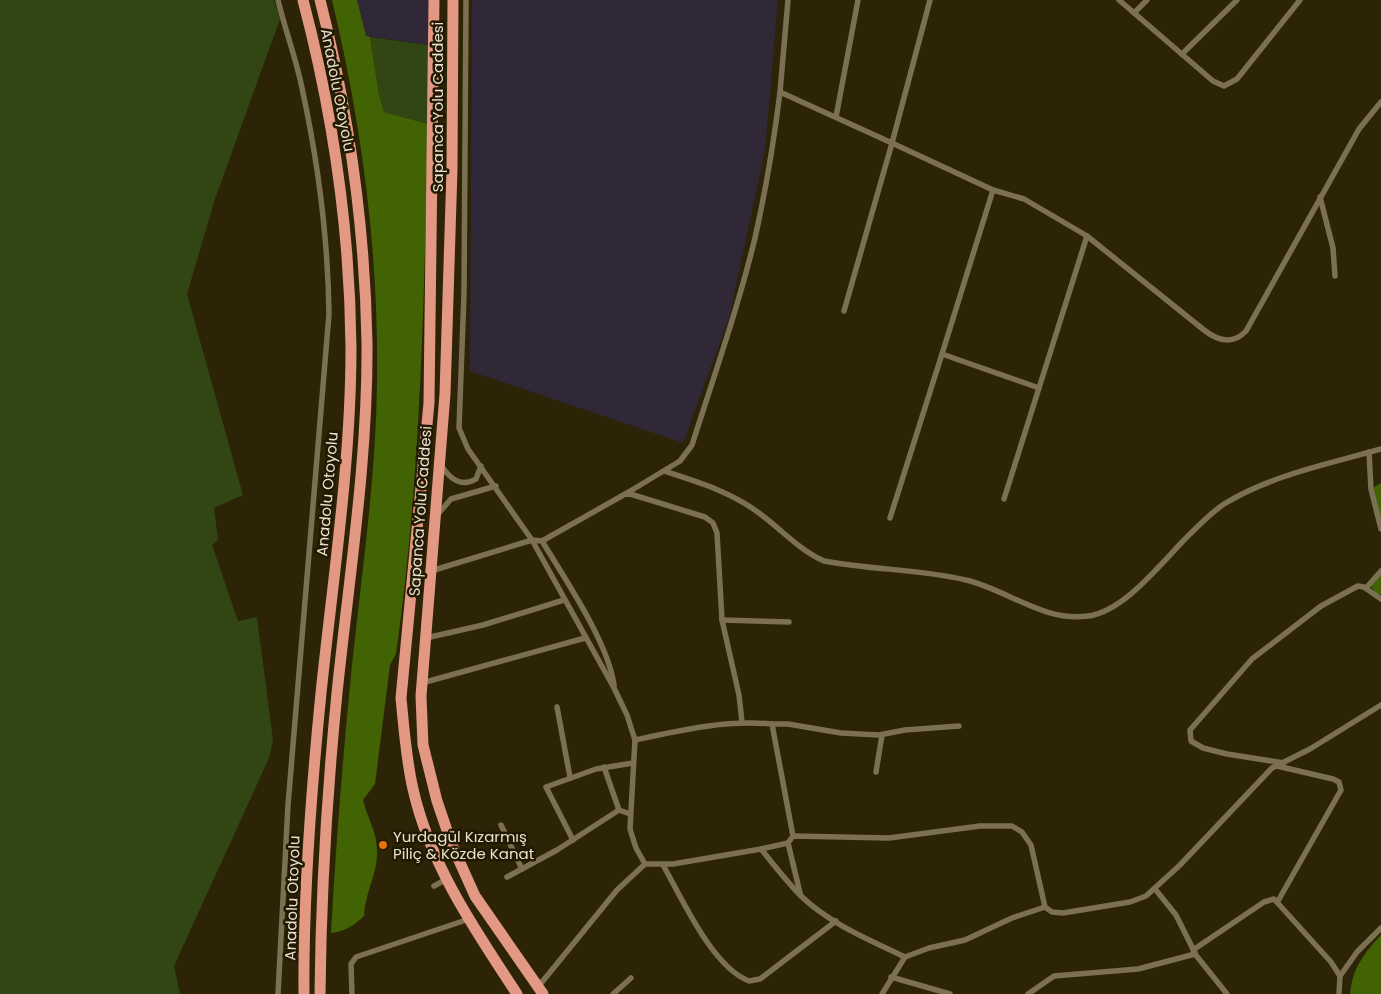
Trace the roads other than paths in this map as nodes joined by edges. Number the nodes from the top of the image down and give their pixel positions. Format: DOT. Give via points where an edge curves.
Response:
graph roads {
  1 [pos="278,0"];
  2 [pos="303,0"];
  3 [pos="320,0"];
  4 [pos="434,0"];
  5 [pos="452,0"];
  6 [pos="466,0"];
  7 [pos="788,0"];
  8 [pos="858,0"];
  9 [pos="930,0"];
  10 [pos="1118,0"];
  11 [pos="1147,0"];
  12 [pos="1237,0"];
  13 [pos="1300,0"];
  14 [pos="1134,13"];
  15 [pos="1182,54"];
  16 [pos="780,92"];
  17 [pos="1381,102"];
  18 [pos="836,117"];
  19 [pos="892,143"];
  20 [pos="994,190"];
  21 [pos="1320,197"];
  22 [pos="1086,236"];
  23 [pos="1335,276"];
  24 [pos="844,311"];
  25 [pos="942,354"];
  26 [pos="1039,388"];
  27 [pos="1381,448"];
  28 [pos="1368,452"];
  29 [pos="438,459"];
  30 [pos="481,466"];
  31 [pos="664,471"];
  32 [pos="496,486"];
  33 [pos="627,492"];
  34 [pos="1004,499"];
  35 [pos="435,518"];
  36 [pos="890,518"];
  37 [pos="1381,529"];
  38 [pos="532,540"];
  39 [pos="542,540"];
  40 [pos="431,571"];
  41 [pos="1381,571"];
  42 [pos="1366,588"];
  43 [pos="1381,599"];
  44 [pos="564,600"];
  45 [pos="722,620"];
  46 [pos="789,622"];
  47 [pos="426,638"];
  48 [pos="585,638"];
  49 [pos="422,684"];
  50 [pos="614,688"];
  51 [pos="1381,705"];
  52 [pos="556,707"];
  53 [pos="742,722"];
  54 [pos="772,724"];
  55 [pos="959,726"];
  56 [pos="882,735"];
  57 [pos="635,740"];
  58 [pos="633,763"];
  59 [pos="1284,763"];
  60 [pos="1277,766"];
  61 [pos="604,767"];
  62 [pos="876,772"];
  63 [pos="570,777"];
  64 [pos="619,810"];
  65 [pos="630,814"];
  66 [pos="502,825"];
  67 [pos="793,836"];
  68 [pos="573,840"];
  69 [pos="788,842"];
  70 [pos="761,849"];
  71 [pos="645,864"];
  72 [pos="663,865"];
  73 [pos="522,869"];
  74 [pos="507,877"];
  75 [pos="447,879"];
  76 [pos="434,886"];
  77 [pos="1156,889"];
  78 [pos="800,895"];
  79 [pos="1278,901"];
  80 [pos="1045,907"];
  81 [pos="468,919"];
  82 [pos="836,921"];
  83 [pos="1381,928"];
  84 [pos="1194,952"];
  85 [pos="905,956"];
  86 [pos="1340,976"];
  87 [pos="891,977"];
  88 [pos="631,978"];
  89 [pos="540,991"];
  90 [pos="278,994"];
  91 [pos="304,994"];
  92 [pos="320,994"];
  93 [pos="352,994"];
  94 [pos="517,994"];
  95 [pos="613,994"];
  96 [pos="882,994"];
  97 [pos="950,994"];
  98 [pos="1028,994"];
  99 [pos="1227,994"];
  100 [pos="1339,994"];
  1 -- 90 [label="street" via="302,87 316,160 329,277 329,314 288,805"];
  2 -- 91 [label="highway, Anadolu Otoyolu" via="330,116 347,251 351,347 347,456 311,801"];
  3 -- 92 [label="highway, Anadolu Otoyolu" via="356,178 363,245 367,344 363,458 327,803"];
  4 -- 75 [label="highway, Sapanca Yolu Caddesi" via="428,403 401,698 413,790"];
  5 -- 29 [label="highway, Sapanca Yolu Caddesi" via="452,179 445,394"];
  6 -- 30 [label="street" via="464,294 458,420 464,441"];
  7 -- 16 [label="street"];
  8 -- 18 [label="street"];
  9 -- 19 [label="street"];
  10 -- 14 [label="street"];
  11 -- 14 [label="street"];
  12 -- 15 [label="street"];
  13 -- 15 [label="street" via="1273,37 1230,85 1213,81"];
  14 -- 15 [label="street"];
  16 -- 18 [label="street"];
  16 -- 31 [label="street" via="754,238 729,328 692,445 685,457"];
  17 -- 21 [label="street" via="1359,128"];
  18 -- 19 [label="street"];
  19 -- 20 [label="street"];
  19 -- 24 [label="street"];
  20 -- 22 [label="street" via="1024,200"];
  20 -- 25 [label="street"];
  21 -- 22 [label="street" via="1246,331 1234,340 1220,340 1209,334"];
  21 -- 23 [label="street" via="1333,248"];
  22 -- 26 [label="street"];
  25 -- 26 [label="street"];
  25 -- 36 [label="street"];
  26 -- 34 [label="street"];
  27 -- 28 [label="street"];
  28 -- 31 [label="street" via="1239,495 1212,513 1144,581 1114,605 1090,616 1042,611 967,580 824,561 812,556 739,500"];
  28 -- 37 [label="street" via="1370,489"];
  29 -- 30 [label="street" via="447,474 461,483 476,479"];
  29 -- 35 [label="highway, Sapanca Yolu Caddesi"];
  30 -- 32 [label="street"];
  31 -- 33 [label="street"];
  32 -- 35 [label="street" via="451,499"];
  32 -- 38 [label="street"];
  33 -- 39 [label="street"];
  33 -- 45 [label="street" via="705,517 713,523 717,532"];
  35 -- 40 [label="highway, Sapanca Yolu Caddesi"];
  38 -- 39 [label="street"];
  38 -- 40 [label="street"];
  38 -- 44 [label="street"];
  39 -- 50 [label="street" via="601,646"];
  40 -- 47 [label="highway, Sapanca Yolu Caddesi"];
  41 -- 42 [label="street"];
  42 -- 43 [label="street"];
  42 -- 59 [label="street" via="1349,589 1321,606 1252,660 1190,730 1191,741 1203,748"];
  44 -- 47 [label="street" via="483,625"];
  44 -- 48 [label="street"];
  45 -- 46 [label="street"];
  45 -- 53 [label="street"];
  47 -- 49 [label="highway, Sapanca Yolu Caddesi"];
  48 -- 49 [label="street"];
  48 -- 50 [label="street"];
  49 -- 89 [label="highway, Sapanca Yolu Caddesi" via="423,745 452,845 476,896"];
  50 -- 57 [label="street"];
  51 -- 59 [label="street"];
  52 -- 63 [label="street"];
  53 -- 54 [label="street"];
  53 -- 57 [label="street"];
  54 -- 56 [label="street"];
  54 -- 67 [label="street"];
  55 -- 56 [label="street"];
  56 -- 62 [label="street"];
  57 -- 58 [label="street"];
  58 -- 61 [label="street"];
  58 -- 65 [label="street"];
  59 -- 60 [label="street"];
  60 -- 77 [label="street"];
  60 -- 79 [label="street" via="1333,778 1339,782 1341,790"];
  61 -- 63 [label="street"];
  61 -- 64 [label="street"];
  63 -- 68 [label="street" via="546,787"];
  64 -- 65 [label="street"];
  64 -- 68 [label="street"];
  65 -- 71 [label="street" via="631,836"];
  66 -- 73 [label="street"];
  67 -- 69 [label="street"];
  67 -- 80 [label="street" via="889,838 980,826 1012,826 1022,832 1031,845"];
  68 -- 73 [label="street"];
  69 -- 70 [label="street"];
  69 -- 78 [label="street"];
  70 -- 72 [label="street"];
  70 -- 78 [label="street"];
  71 -- 72 [label="street"];
  71 -- 89 [label="street" via="616,890"];
  72 -- 82 [label="street" via="711,947 749,981 760,979"];
  73 -- 74 [label="street"];
  75 -- 76 [label="street"];
  75 -- 81 [label="highway, Sapanca Yolu Caddesi"];
  77 -- 80 [label="street" via="1138,900 1077,912 1057,913"];
  77 -- 84 [label="street" via="1176,915"];
  78 -- 82 [label="street"];
  79 -- 84 [label="street" via="1264,902"];
  79 -- 86 [label="street"];
  80 -- 85 [label="street" via="965,940"];
  81 -- 93 [label="street" via="356,957 351,964"];
  81 -- 94 [label="highway, Sapanca Yolu Caddesi"];
  82 -- 85 [label="street"];
  83 -- 86 [label="street" via="1357,952"];
  84 -- 98 [label="street" via="1138,969 1054,976"];
  84 -- 99 [label="street"];
  85 -- 87 [label="street"];
  86 -- 100 [label="street"];
  87 -- 96 [label="street"];
  87 -- 97 [label="street"];
  88 -- 95 [label="street"];
}
